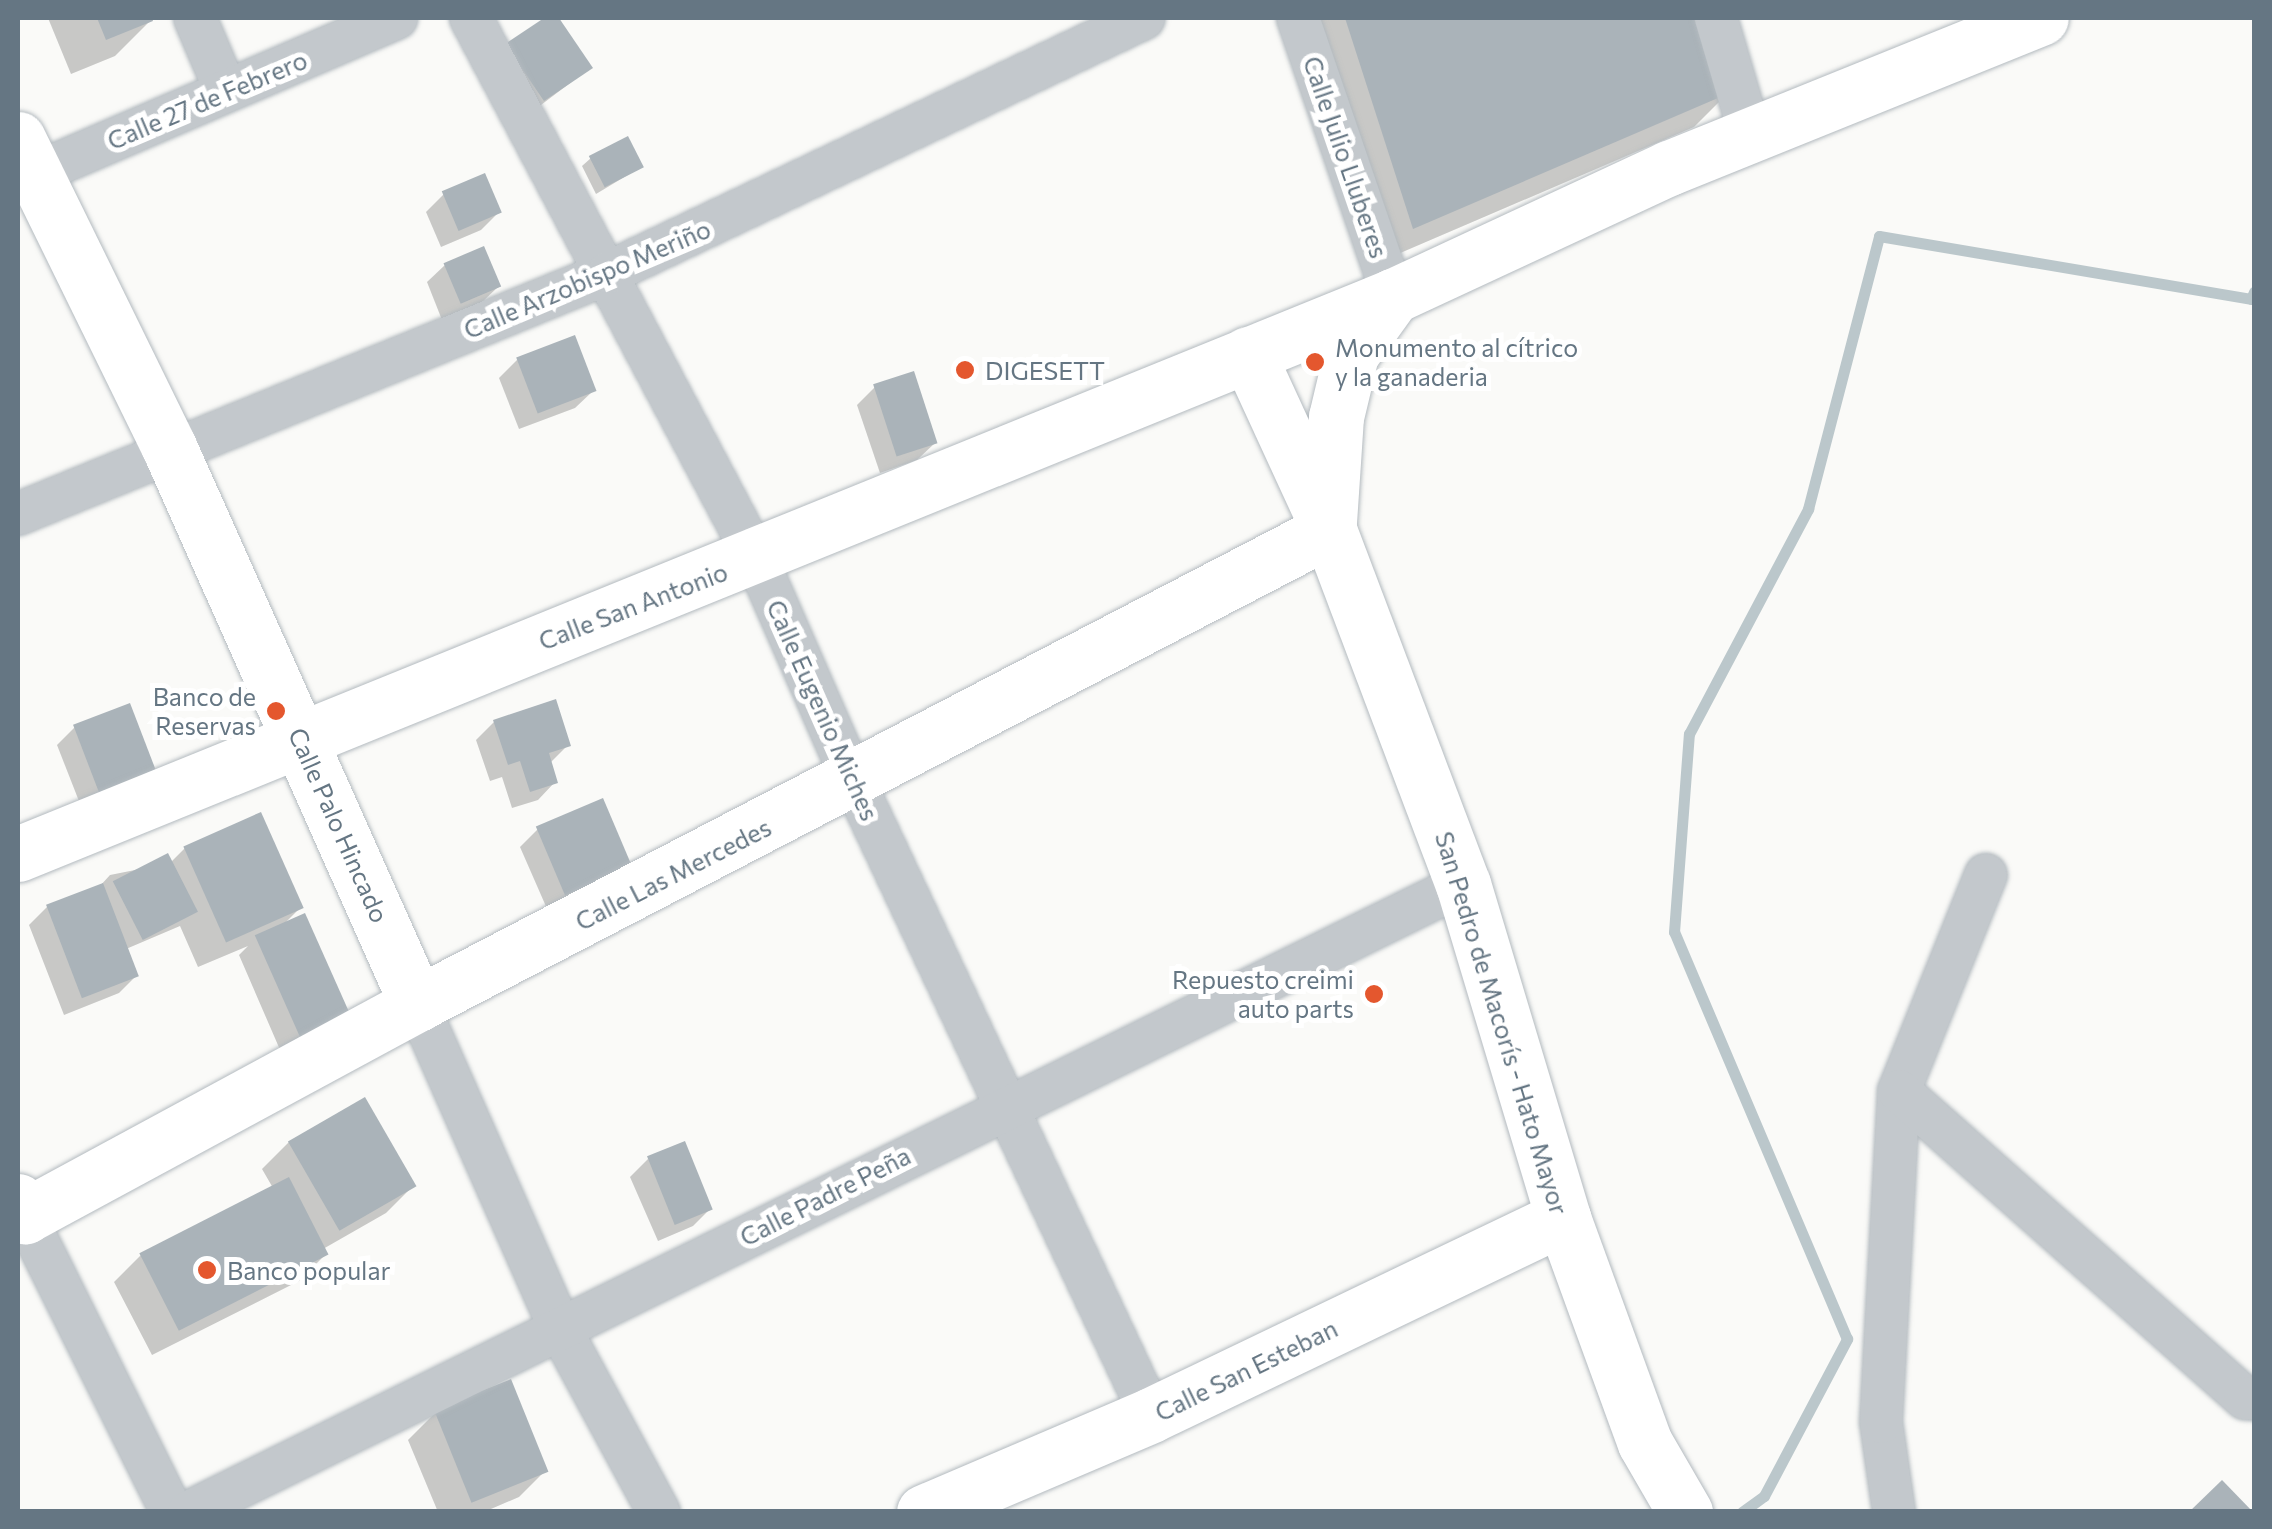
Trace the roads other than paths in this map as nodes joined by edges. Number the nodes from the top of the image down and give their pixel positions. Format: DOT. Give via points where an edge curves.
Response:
graph roads {
  1 [pos="196,18"];
  2 [pos="396,18"];
  3 [pos="471,18"];
  4 [pos="1144,18"];
  5 [pos="1298,18"];
  6 [pos="1716,18"];
  7 [pos="2041,18"];
  8 [pos="226,92"];
  9 [pos="1750,137"];
  10 [pos="23,165"];
  11 [pos="610,272"];
  12 [pos="1394,296"];
  13 [pos="1248,354"];
  14 [pos="170,447"];
  15 [pos="18,514"];
  16 [pos="1329,530"];
  17 [pos="756,558"];
  18 [pos="300,736"];
  19 [pos="854,782"];
  20 [pos="18,854"];
  21 [pos="1986,875"];
  22 [pos="1462,884"];
  23 [pos="416,1004"];
  24 [pos="1898,1091"];
  25 [pos="1006,1104"];
  26 [pos="20,1213"];
  27 [pos="1563,1218"];
  28 [pos="561,1330"];
  29 [pos="2254,1399"];
  30 [pos="1150,1415"];
  31 [pos="172,1512"];
  32 [pos="189,1512"];
  33 [pos="659,1512"];
  34 [pos="924,1512"];
  35 [pos="1685,1512"];
  36 [pos="1894,1512"];
  1 -- 8 [label="street"];
  2 -- 8 [label="street, Calle 27 de Febrero"];
  3 -- 11 [label="street, Calle Eugenio Miches"];
  4 -- 11 [label="street, Calle Arzobispo Meriño"];
  5 -- 12 [label="street, Calle Julio Lluberes"];
  6 -- 9 [label="street"];
  7 -- 9 [label="main road, Calle San Antonio"];
  8 -- 10 [label="street, Calle 27 de Febrero"];
  9 -- 12 [label="main road, Calle San Antonio"];
  10 -- 14 [label="main road, Calle Palo Hincado"];
  11 -- 14 [label="street, Calle Arzobispo Meriño"];
  11 -- 17 [label="street, Calle Eugenio Miches"];
  12 -- 13 [label="main road, Calle San Antonio"];
  12 -- 16 [label="main road, San Pedro de Macorís - Hato Mayor" via="1351,354 1336,417"];
  13 -- 16 [label="main road, San Pedro de Macorís - Hato Mayor"];
  13 -- 17 [label="main road, Calle San Antonio"];
  14 -- 15 [label="street, Calle Arzobispo Meriño"];
  14 -- 18 [label="main road, Calle Palo Hincado"];
  16 -- 19 [label="main road, Calle Las Mercedes"];
  16 -- 22 [label="main road, San Pedro de Macorís - Hato Mayor"];
  17 -- 18 [label="main road, Calle San Antonio"];
  17 -- 19 [label="street, Calle Eugenio Miches"];
  18 -- 20 [label="main road, Calle San Antonio"];
  18 -- 23 [label="main road, Calle Palo Hincado"];
  19 -- 23 [label="main road, Calle Las Mercedes"];
  19 -- 25 [label="street, Calle Eugenio Miches"];
  21 -- 24 [label="street"];
  22 -- 25 [label="street, Calle Padre Peña"];
  22 -- 27 [label="main road, San Pedro de Macorís - Hato Mayor"];
  23 -- 26 [label="main road, Calle Las Mercedes"];
  23 -- 28 [label="street, Calle Palo Hincado"];
  24 -- 29 [label="street" via="2245,1398"];
  24 -- 36 [label="street" via="1880,1422"];
  25 -- 28 [label="street, Calle Padre Peña"];
  25 -- 30 [label="street, Calle Eugenio Miches"];
  26 -- 31 [label="street"];
  27 -- 30 [label="main road, Calle San Esteban"];
  27 -- 35 [label="main road, San Pedro de Macorís - Hato Mayor" via="1645,1443"];
  28 -- 32 [label="street, Calle Padre Peña"];
  28 -- 33 [label="street, Calle Palo Hincado"];
  30 -- 34 [label="main road, Calle San Esteban"];
}
